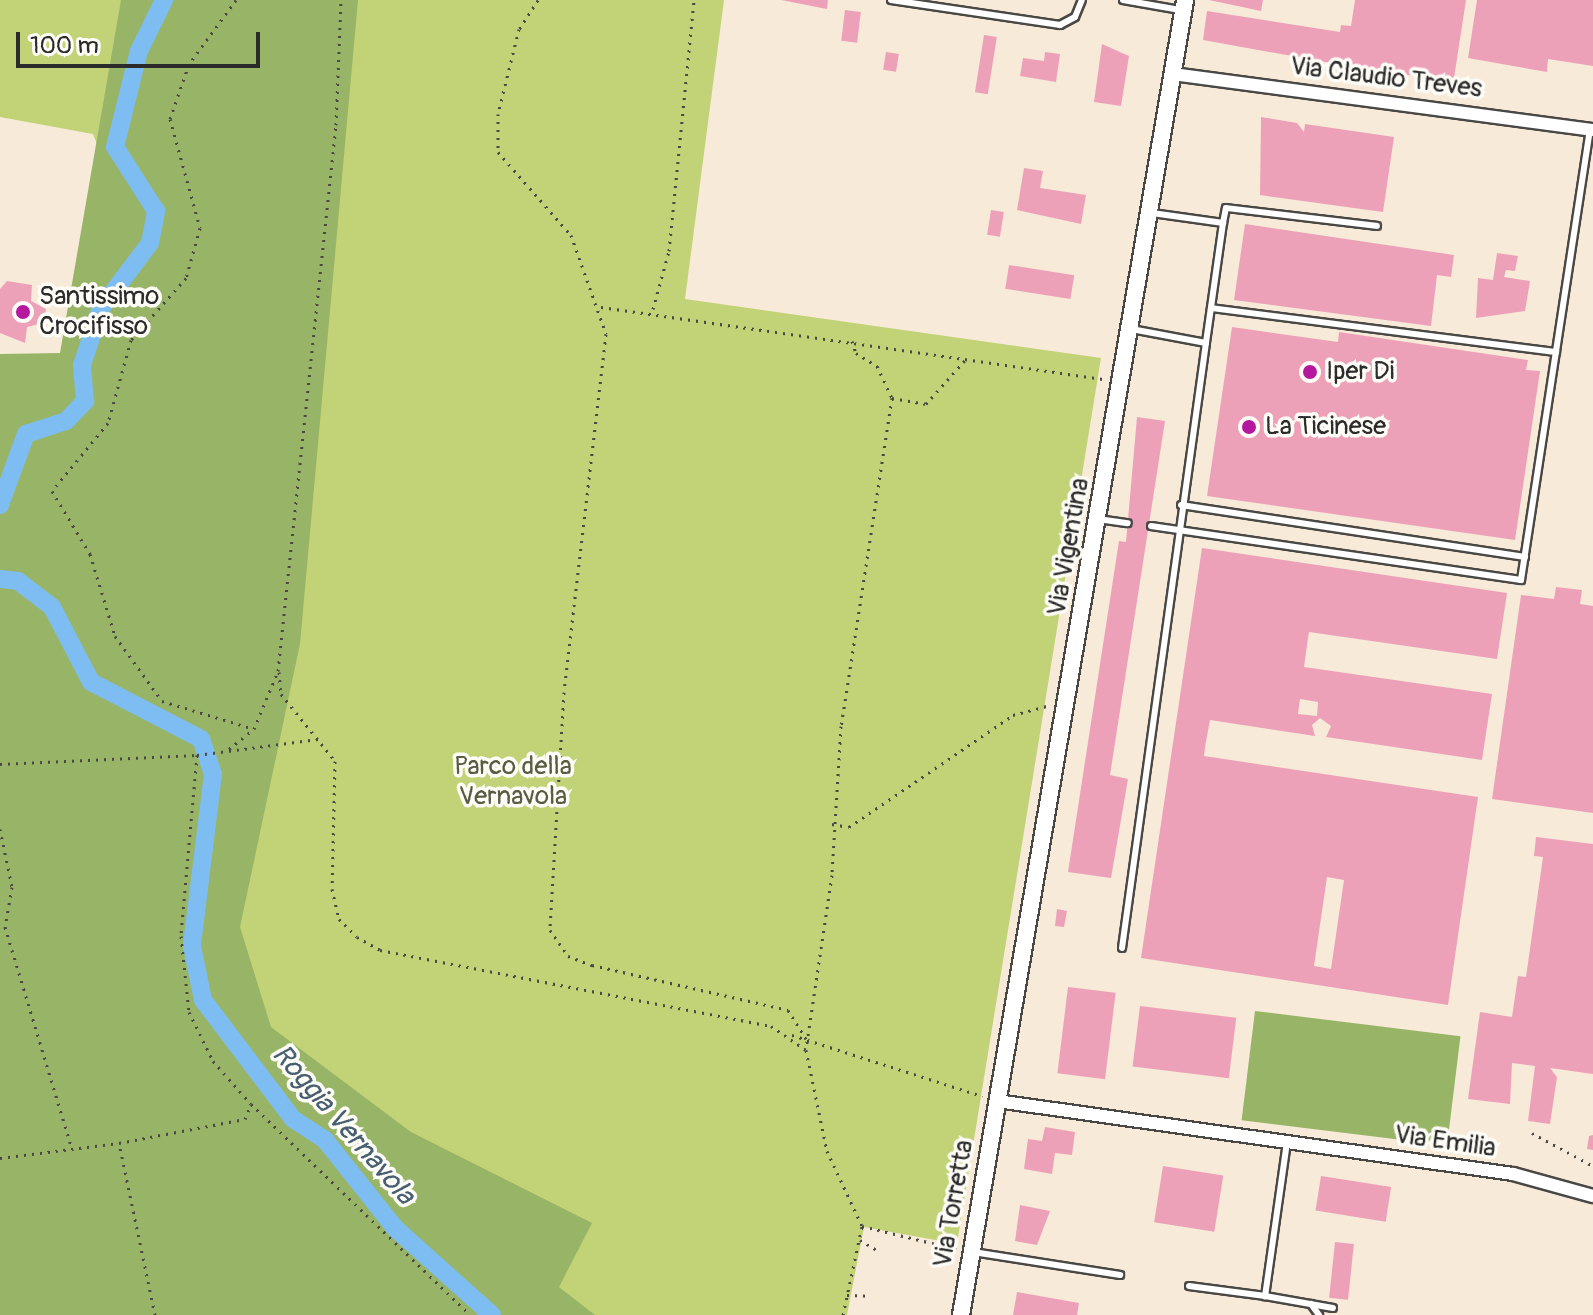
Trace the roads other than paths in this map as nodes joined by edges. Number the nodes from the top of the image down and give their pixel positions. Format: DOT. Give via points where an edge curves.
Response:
graph roads {
  1 [pos="891,0"];
  2 [pos="1082,0"];
  3 [pos="1123,0"];
  4 [pos="1184,5"];
  5 [pos="1173,74"];
  6 [pos="1592,129"];
  7 [pos="1150,213"];
  8 [pos="1223,223"];
  9 [pos="1377,226"];
  10 [pos="1211,308"];
  11 [pos="1131,329"];
  12 [pos="1206,343"];
  13 [pos="1556,352"];
  14 [pos="1181,505"];
  15 [pos="1098,519"];
  16 [pos="1128,523"];
  17 [pos="1151,526"];
  18 [pos="1178,529"];
  19 [pos="1525,557"];
  20 [pos="1122,948"];
  21 [pos="997,1101"];
  22 [pos="1288,1140"];
  23 [pos="1593,1196"];
  24 [pos="967,1244"];
  25 [pos="1120,1275"];
  26 [pos="1189,1286"];
  27 [pos="1265,1296"];
  28 [pos="1311,1304"];
  29 [pos="1333,1308"];
  30 [pos="961,1315"];
  31 [pos="1319,1315"];
  1 -- 2 [label="lane" via="1060,25 1075,17"];
  3 -- 4 [label="lane"];
  4 -- 5 [label="street, Via Vigentina"];
  5 -- 6 [label="street, Via Claudio Treves"];
  5 -- 7 [label="street, Via Vigentina"];
  6 -- 13 [label="lane"];
  7 -- 8 [label="lane"];
  7 -- 11 [label="street, Via Vigentina"];
  8 -- 9 [label="lane" via="1226,208"];
  8 -- 10 [label="lane"];
  10 -- 12 [label="lane"];
  10 -- 13 [label="lane"];
  11 -- 12 [label="lane"];
  11 -- 15 [label="street, Via Vigentina"];
  12 -- 14 [label="lane"];
  13 -- 19 [label="lane"];
  14 -- 18 [label="lane"];
  14 -- 19 [label="lane"];
  15 -- 16 [label="lane"];
  15 -- 21 [label="street, Via Vigentina"];
  17 -- 18 [label="lane"];
  18 -- 19 [label="lane" via="1521,580"];
  18 -- 20 [label="lane"];
  21 -- 22 [label="street, Via Emilia"];
  21 -- 24 [label="street, Via Torretta"];
  22 -- 23 [label="street, Via Emilia" via="1513,1174"];
  22 -- 27 [label="lane"];
  24 -- 25 [label="lane"];
  24 -- 30 [label="street, Via Torretta"];
  26 -- 27 [label="lane"];
  27 -- 28 [label="lane"];
  28 -- 29 [label="lane"];
  28 -- 31 [label="lane"];
}
